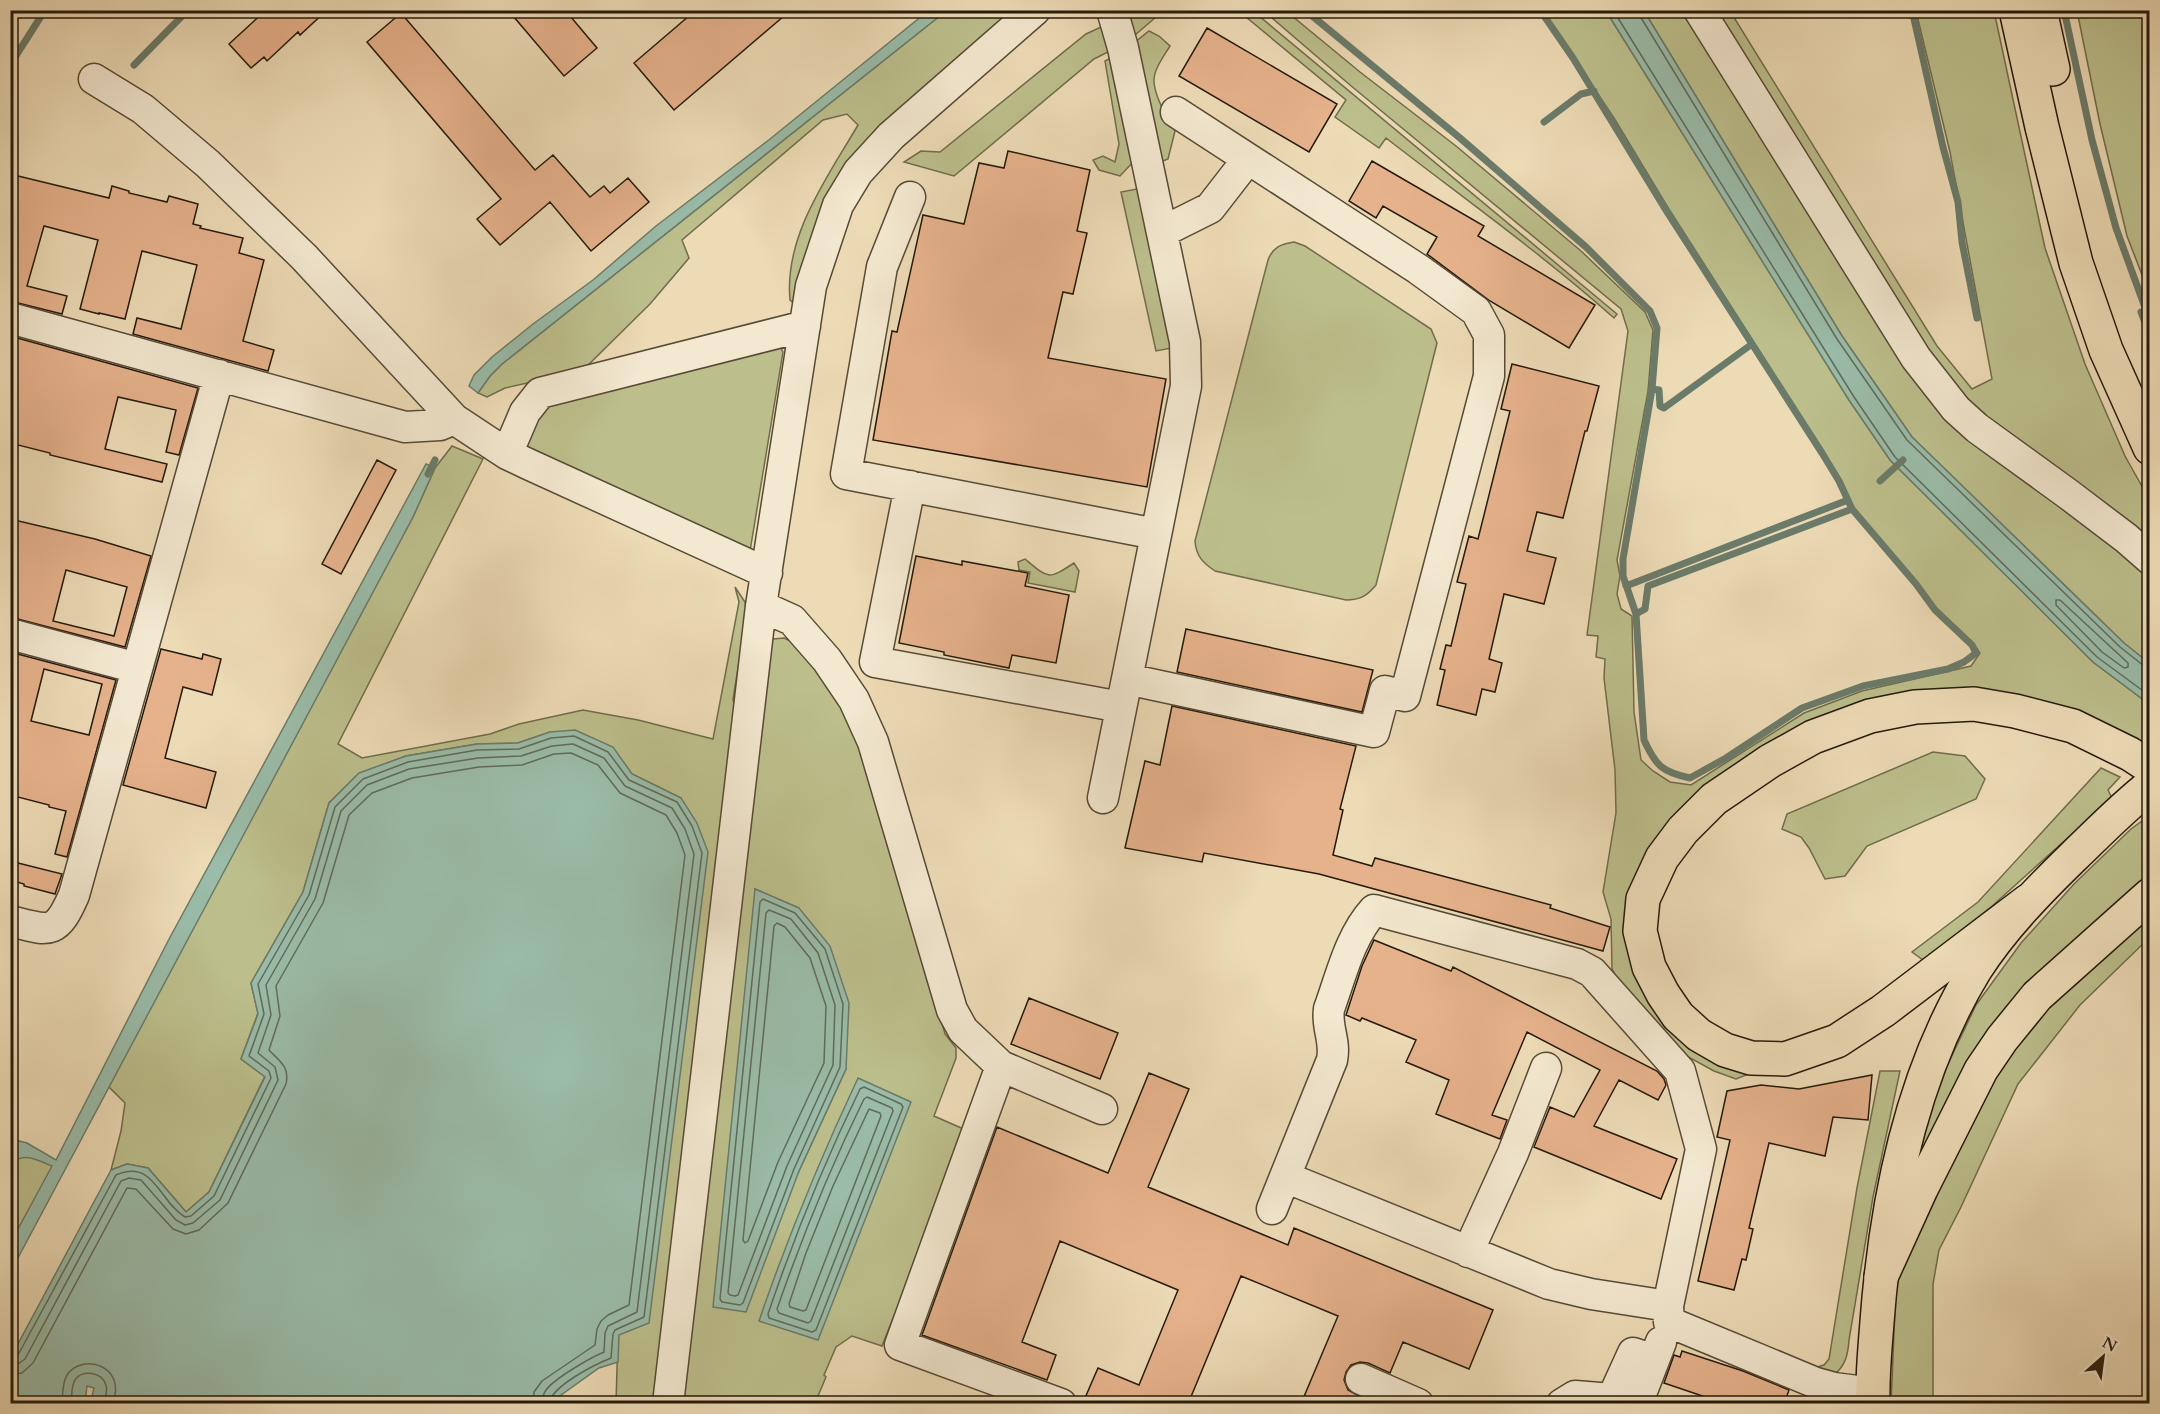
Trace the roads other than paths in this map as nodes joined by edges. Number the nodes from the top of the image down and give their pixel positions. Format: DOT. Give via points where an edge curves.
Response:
graph roads {
  1 [pos="1035,10"];
  2 [pos="1112,10"];
  3 [pos="1699,10"];
  4 [pos="2016,10"];
  5 [pos="2040,10"];
  6 [pos="94,80"];
  7 [pos="1176,112"];
  8 [pos="1248,159"];
  9 [pos="910,197"];
  10 [pos="1162,232"];
  11 [pos="10,318"];
  12 [pos="805,326"];
  13 [pos="219,375"];
  14 [pos="2150,395"];
  15 [pos="454,419"];
  16 [pos="2150,448"];
  17 [pos="507,454"];
  18 [pos="910,486"];
  19 [pos="1156,534"];
  20 [pos="2150,559"];
  21 [pos="766,573"];
  22 [pos="761,606"];
  23 [pos="10,634"];
  24 [pos="137,668"];
  25 [pos="1124,693"];
  26 [pos="2150,767"];
  27 [pos="2150,786"];
  28 [pos="1103,798"];
  29 [pos="2150,895"];
  30 [pos="2028,901"];
  31 [pos="10,921"];
  32 [pos="1001,1066"];
  33 [pos="1546,1068"];
  34 [pos="1102,1109"];
  35 [pos="1285,1177"];
  36 [pos="1272,1209"];
  37 [pos="1468,1252"];
  38 [pos="1881,1277"];
  39 [pos="1668,1314"];
  40 [pos="1654,1360"];
  41 [pos="1361,1379"];
  42 [pos="1873,1398"];
  43 [pos="668,1401"];
  44 [pos="1061,1404"];
  45 [pos="1418,1404"];
  46 [pos="1562,1404"];
  47 [pos="1636,1404"];
  1 -- 12 [label="street" via="891,136 858,172 838,205 825,240 811,286"];
  2 -- 10 [label="street"];
  3 -- 20 [label="street" via="1916,358 1956,409"];
  4 -- 16 [label="main road" via="2076,264 2106,350"];
  5 -- 14 [label="main road" via="2096,260 2126,346"];
  6 -- 15 [label="street" via="143,109 208,164 304,257"];
  7 -- 8 [label="street"];
  8 -- 10 [label="street" via="1210,208"];
  8 -- 25 [label="street" via="1418,268 1476,311 1489,335 1489,376 1405,696 1385,691 1374,732"];
  9 -- 18 [label="street" via="882,267 846,474"];
  10 -- 19 [label="street" via="1185,342 1186,386"];
  11 -- 13 [label="street"];
  12 -- 17 [label="street" via="540,393 525,412"];
  12 -- 21 [label="street"];
  13 -- 15 [label="street" via="405,427 440,425"];
  13 -- 24 [label="street"];
  15 -- 17 [label="street"];
  17 -- 21 [label="street"];
  18 -- 19 [label="street"];
  18 -- 25 [label="street" via="874,662"];
  19 -- 25 [label="street"];
  21 -- 22 [label="street"];
  22 -- 32 [label="street" via="792,620 827,660 854,700 873,742 952,1010 963,1030"];
  22 -- 43 [label="street"];
  23 -- 24 [label="street"];
  24 -- 31 [label="street" via="66,912 55,926 44,929"];
  25 -- 28 [label="street"];
  26 -- 30 [label="main road" via="2073,726 2015,711 1974,704 1915,707 1870,716 1813,737 1714,799 1662,858 1643,899 1640,931 1649,967 1663,994 1698,1035 1725,1050 1751,1058 1785,1059 1837,1041 1856,1029"];
  27 -- 30 [label="main road"];
  29 -- 38 [label="main road" via="2037,996 2002,1039 1981,1070"];
  30 -- 38 [label="main road" via="1976,969 1942,1032 1897,1174"];
  32 -- 34 [label="street"];
  32 -- 44 [label="street" via="900,1345"];
  33 -- 37 [label="street" via="1514,1153"];
  35 -- 36 [label="street"];
  35 -- 37 [label="street"];
  35 -- 39 [label="street" via="1332,1060 1329,1010 1357,934 1374,909 1577,964 1592,972 1680,1071 1689,1100 1701,1149"];
  37 -- 39 [label="street" via="1549,1284"];
  38 -- 42 [label="main road"];
  39 -- 40 [label="street"];
  39 -- 42 [label="street" via="1816,1383"];
  40 -- 46 [label="street" via="1633,1353 1612,1399 1575,1396"];
  40 -- 47 [label="street"];
  41 -- 45 [label="street"];
}
